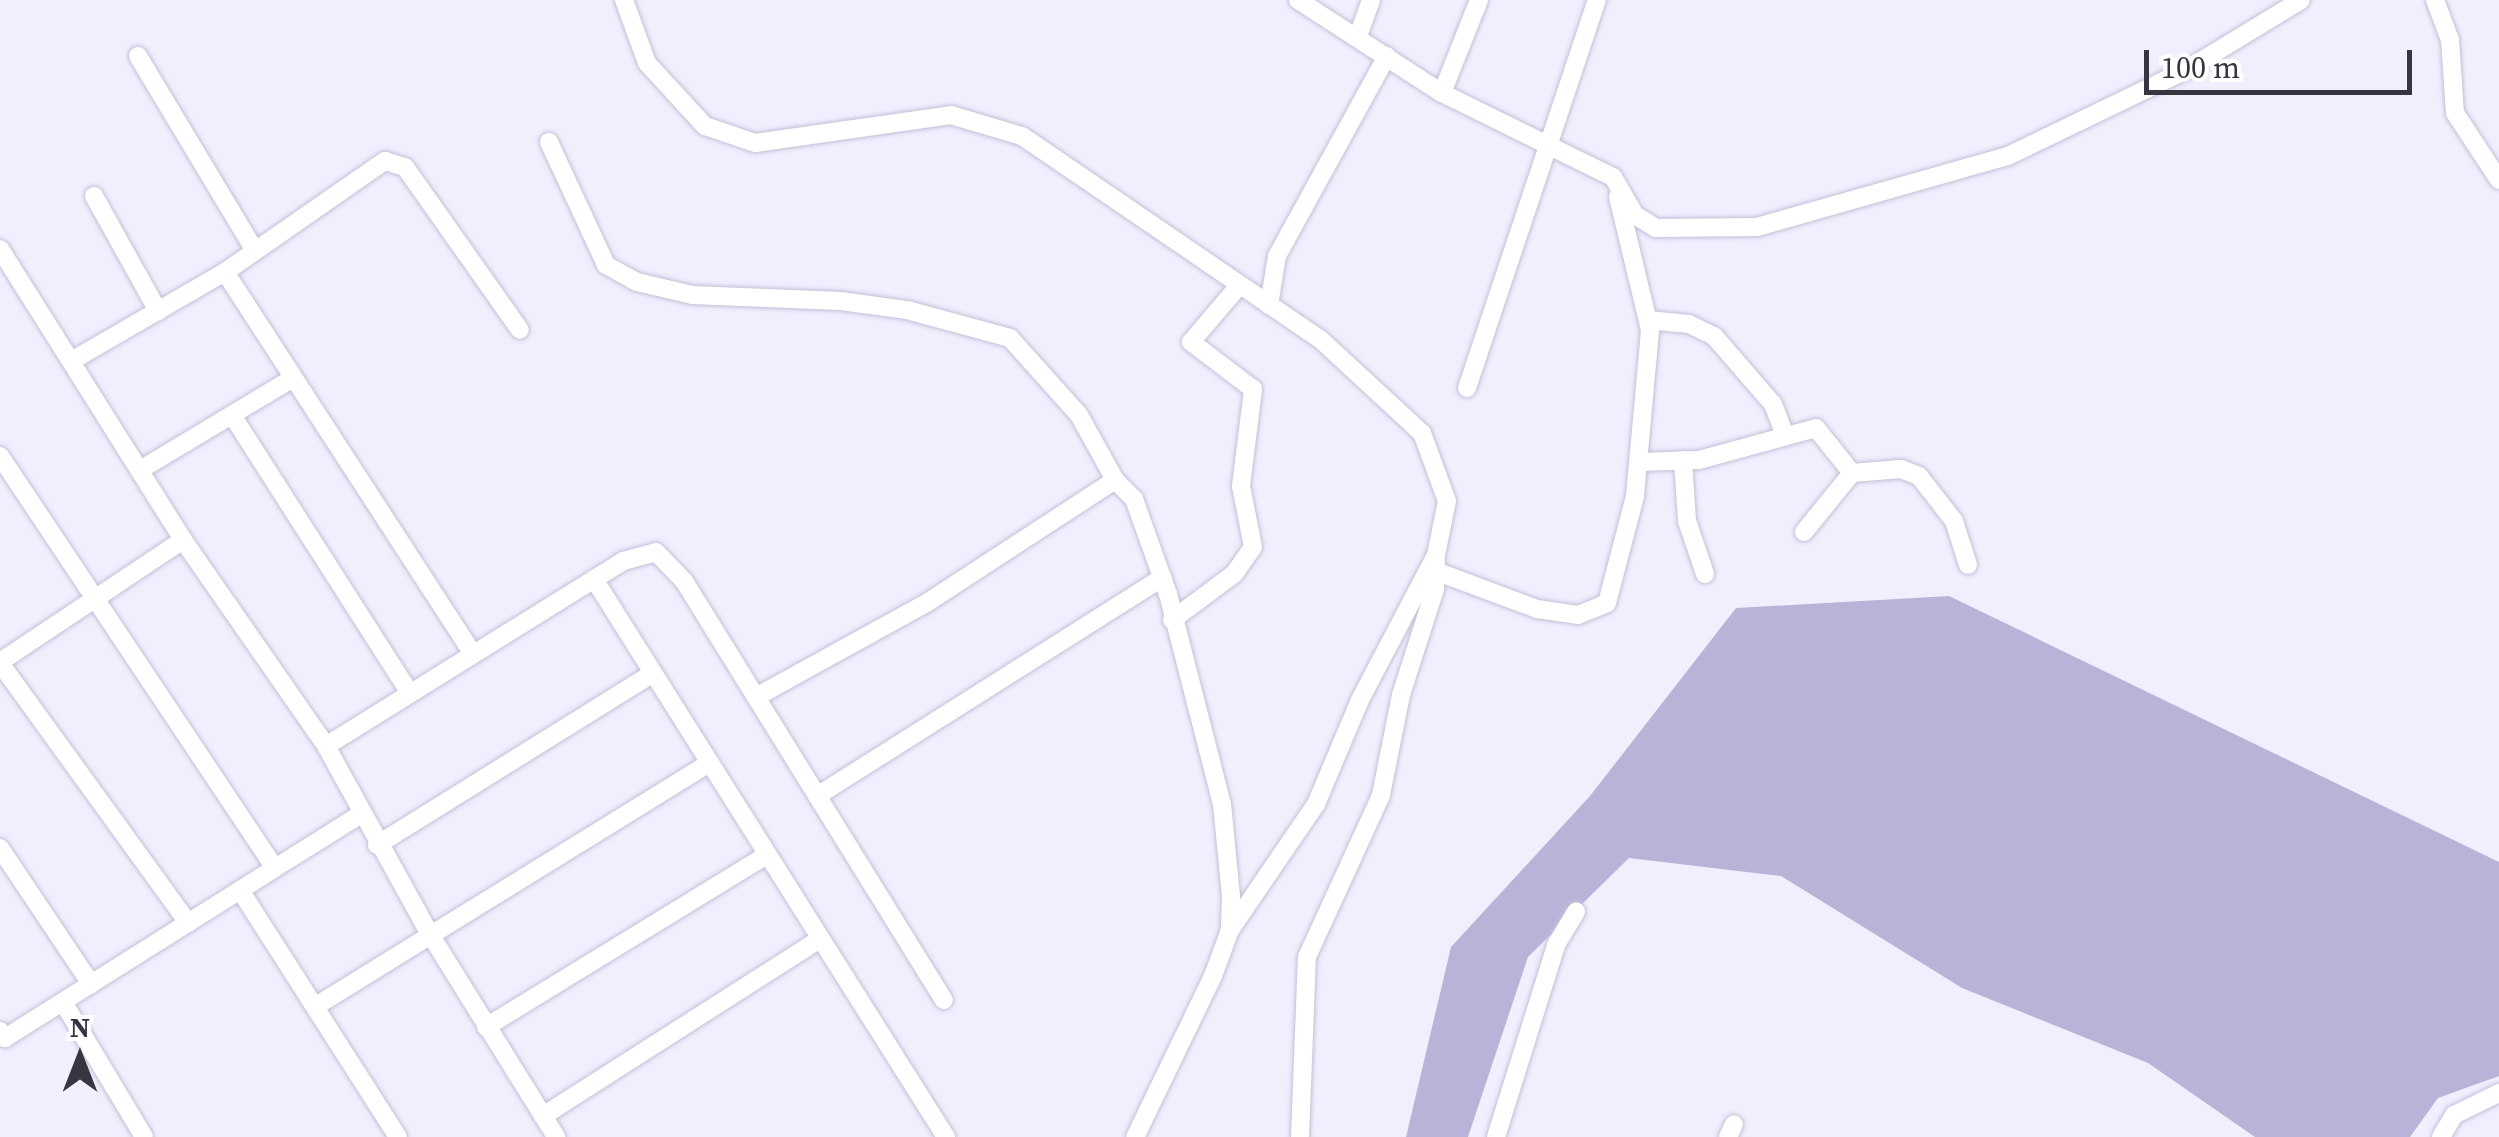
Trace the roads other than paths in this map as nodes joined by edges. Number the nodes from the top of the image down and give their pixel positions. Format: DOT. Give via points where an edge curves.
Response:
graph roads {
  1 [pos="624,0"];
  2 [pos="1298,0"];
  3 [pos="1371,0"];
  4 [pos="1479,0"];
  5 [pos="1597,0"];
  6 [pos="2301,0"];
  7 [pos="2434,0"];
  8 [pos="1358,36"];
  9 [pos="138,56"];
  10 [pos="1387,56"];
  11 [pos="1442,93"];
  12 [pos="550,142"];
  13 [pos="1548,150"];
  14 [pos="1613,177"];
  15 [pos="2499,180"];
  16 [pos="94,196"];
  17 [pos="0,249"];
  18 [pos="255,251"];
  19 [pos="6,270"];
  20 [pos="225,272"];
  21 [pos="1237,288"];
  22 [pos="1269,305"];
  23 [pos="158,311"];
  24 [pos="1648,320"];
  25 [pos="520,330"];
  26 [pos="73,360"];
  27 [pos="290,380"];
  28 [pos="1467,388"];
  29 [pos="232,415"];
  30 [pos="1784,432"];
  31 [pos="0,456"];
  32 [pos="1683,460"];
  33 [pos="1639,462"];
  34 [pos="140,470"];
  35 [pos="1852,473"];
  36 [pos="1115,480"];
  37 [pos="1804,532"];
  38 [pos="184,540"];
  39 [pos="1437,564"];
  40 [pos="1968,565"];
  41 [pos="1705,574"];
  42 [pos="1163,577"];
  43 [pos="594,579"];
  44 [pos="95,602"];
  45 [pos="1172,620"];
  46 [pos="473,654"];
  47 [pos="0,663"];
  48 [pos="653,673"];
  49 [pos="410,693"];
  50 [pos="756,697"];
  51 [pos="326,746"];
  52 [pos="710,763"];
  53 [pos="817,796"];
  54 [pos="361,814"];
  55 [pos="378,846"];
  56 [pos="0,848"];
  57 [pos="767,855"];
  58 [pos="275,868"];
  59 [pos="240,890"];
  60 [pos="1576,912"];
  61 [pos="188,923"];
  62 [pos="1230,930"];
  63 [pos="428,932"];
  64 [pos="820,938"];
  65 [pos="91,984"];
  66 [pos="944,1000"];
  67 [pos="63,1002"];
  68 [pos="316,1006"];
  69 [pos="486,1026"];
  70 [pos="0,1030"];
  71 [pos="2499,1094"];
  72 [pos="543,1116"];
  73 [pos="144,1137"];
  74 [pos="398,1137"];
  75 [pos="556,1137"];
  76 [pos="946,1137"];
  77 [pos="1135,1137"];
  78 [pos="1300,1137"];
  79 [pos="1496,1137"];
  80 [pos="2442,1137"];
  1 -- 21 [label="street" via="647,62 705,126 726,136 755,144 932,117 988,121 1076,172"];
  2 -- 8 [label="street"];
  3 -- 8 [label="street"];
  4 -- 11 [label="street"];
  5 -- 13 [label="street"];
  6 -- 14 [label="street" via="2188,69 2008,156 1756,227 1656,228 1634,215"];
  7 -- 15 [label="street" via="2450,40 2455,113"];
  8 -- 10 [label="street"];
  9 -- 18 [label="street"];
  10 -- 11 [label="street"];
  10 -- 22 [label="street" via="1276,256"];
  11 -- 13 [label="street"];
  12 -- 36 [label="street" via="606,265 637,282 692,295 841,300 1010,338 1079,415"];
  13 -- 14 [label="street"];
  13 -- 28 [label="street"];
  14 -- 24 [label="street"];
  16 -- 23 [label="street"];
  17 -- 19 [label="street"];
  18 -- 20 [label="street"];
  18 -- 25 [label="street" via="385,161 395,162"];
  19 -- 26 [label="street"];
  20 -- 23 [label="street"];
  20 -- 27 [label="street"];
  21 -- 22 [label="street"];
  21 -- 45 [label="street" via="1191,342 1253,389 1242,486 1253,548 1234,574"];
  22 -- 39 [label="street" via="1320,339 1422,433 1447,501"];
  23 -- 26 [label="street"];
  24 -- 30 [label="street" via="1690,324 1714,336 1773,404"];
  24 -- 33 [label="street"];
  26 -- 34 [label="street"];
  27 -- 29 [label="street"];
  27 -- 46 [label="street" via="366,480"];
  29 -- 34 [label="street"];
  29 -- 49 [label="street"];
  30 -- 32 [label="street"];
  30 -- 35 [label="street" via="1825,432"];
  31 -- 44 [label="street"];
  32 -- 33 [label="street"];
  32 -- 41 [label="street" via="1687,521"];
  33 -- 39 [label="street" via="1615,583 1597,612 1537,609"];
  34 -- 38 [label="street"];
  35 -- 37 [label="street"];
  35 -- 40 [label="street" via="1901,469 1919,476 1954,521"];
  36 -- 42 [label="street" via="1134,499"];
  36 -- 50 [label="street" via="928,602"];
  38 -- 44 [label="street"];
  38 -- 51 [label="street"];
  39 -- 62 [label="street" via="1360,700 1316,804"];
  39 -- 78 [label="street" via="1381,795 1307,956"];
  42 -- 45 [label="street"];
  42 -- 53 [label="street"];
  43 -- 46 [label="street"];
  43 -- 48 [label="street"];
  43 -- 50 [label="street" via="642,552 666,556"];
  44 -- 47 [label="street"];
  44 -- 58 [label="street"];
  45 -- 62 [label="street" via="1222,804"];
  46 -- 49 [label="street"];
  47 -- 61 [label="street"];
  48 -- 52 [label="street"];
  48 -- 55 [label="street"];
  49 -- 51 [label="street"];
  50 -- 53 [label="street"];
  51 -- 54 [label="street"];
  52 -- 57 [label="street"];
  52 -- 63 [label="street"];
  53 -- 66 [label="street"];
  54 -- 55 [label="street"];
  54 -- 58 [label="street"];
  55 -- 63 [label="street"];
  56 -- 65 [label="street"];
  57 -- 64 [label="street"];
  57 -- 69 [label="street"];
  58 -- 59 [label="street"];
  59 -- 61 [label="street"];
  59 -- 68 [label="street"];
  60 -- 79 [label="street" via="1556,945"];
  61 -- 65 [label="street"];
  62 -- 77 [label="street"];
  63 -- 68 [label="street"];
  63 -- 69 [label="street"];
  64 -- 72 [label="street"];
  64 -- 76 [label="street"];
  65 -- 67 [label="street"];
  67 -- 70 [label="street" via="6,1038"];
  67 -- 73 [label="street"];
  68 -- 74 [label="street"];
  69 -- 72 [label="street"];
  71 -- 80 [label="street" via="2454,1115"];
  72 -- 75 [label="street"];
}
